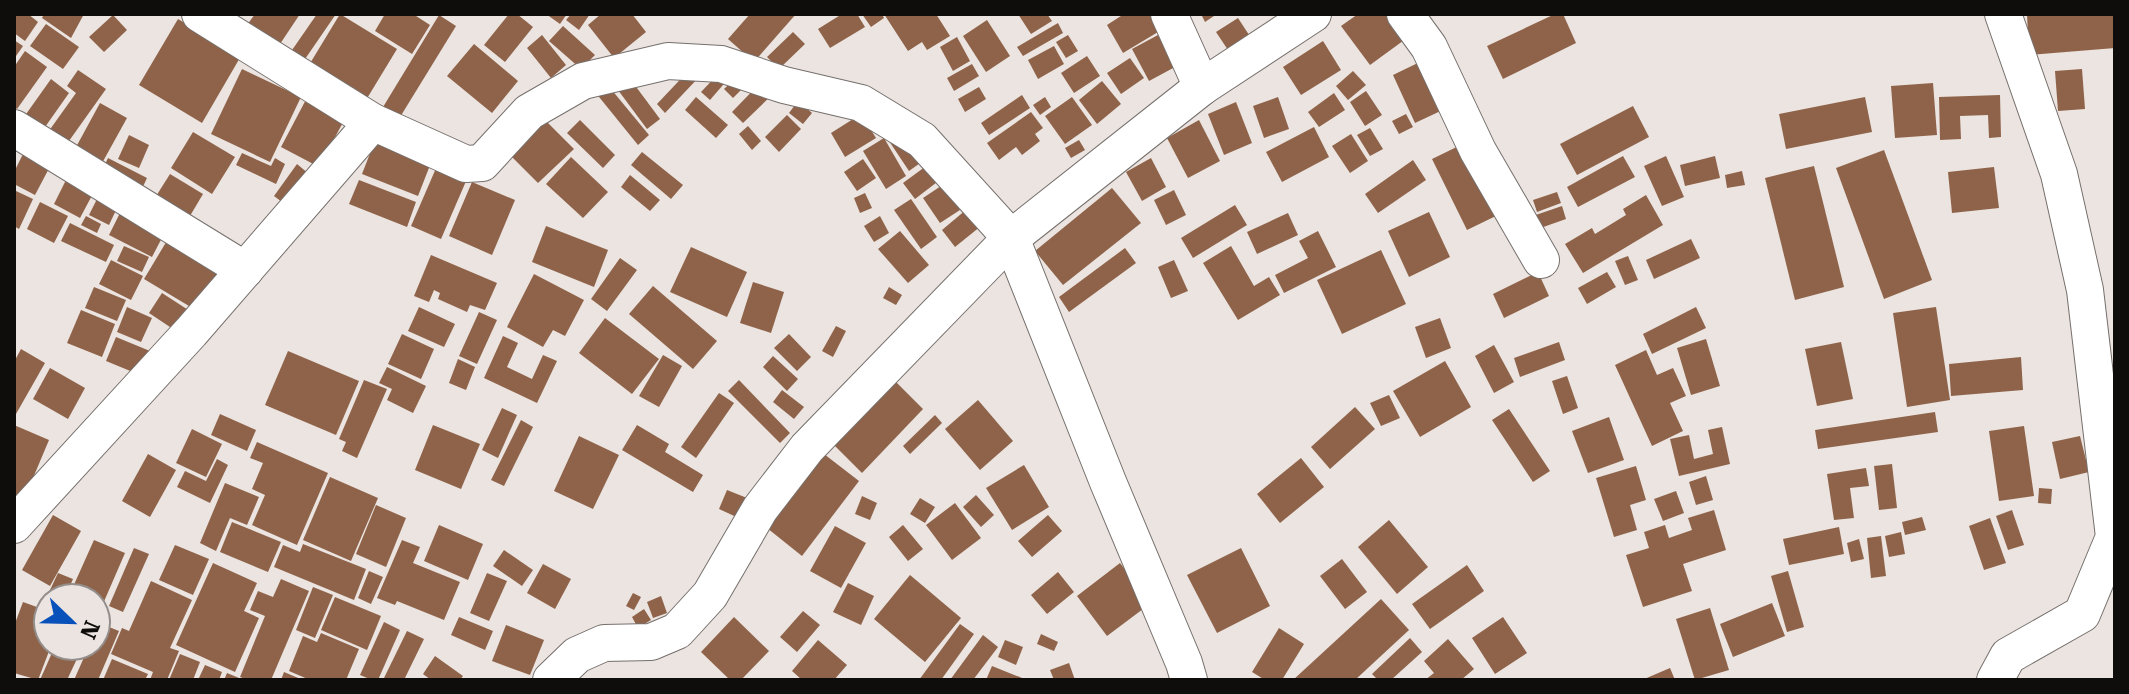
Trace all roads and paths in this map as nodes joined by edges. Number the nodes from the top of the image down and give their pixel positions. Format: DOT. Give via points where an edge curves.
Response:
graph roads {
  1 [pos="200,14"];
  2 [pos="1169,14"];
  3 [pos="1313,14"];
  4 [pos="1405,14"];
  5 [pos="2003,14"];
  6 [pos="1202,87"];
  7 [pos="373,122"];
  8 [pos="14,128"];
  9 [pos="1011,238"];
  10 [pos="1541,260"];
  11 [pos="245,270"];
  12 [pos="14,525"];
  13 [pos="551,680"];
  14 [pos="1189,680"];
  15 [pos="1995,680"];
  1 -- 7 [label="street"];
  2 -- 6 [label="street"];
  3 -- 6 [label="street"];
  4 -- 10 [label="street" via="1429,47 1478,151"];
  5 -- 15 [label="street" via="2059,174 2085,290 2114,537 2082,614 2008,656"];
  6 -- 9 [label="street"];
  7 -- 9 [label="street" via="466,164 482,163 529,112 583,81 668,61 721,64 861,103 922,140"];
  7 -- 11 [label="street"];
  8 -- 11 [label="street"];
  9 -- 13 [label="street" via="807,448 760,509 710,595 677,631 651,642 604,643 577,655"];
  9 -- 14 [label="street"];
  11 -- 12 [label="street"];
}
